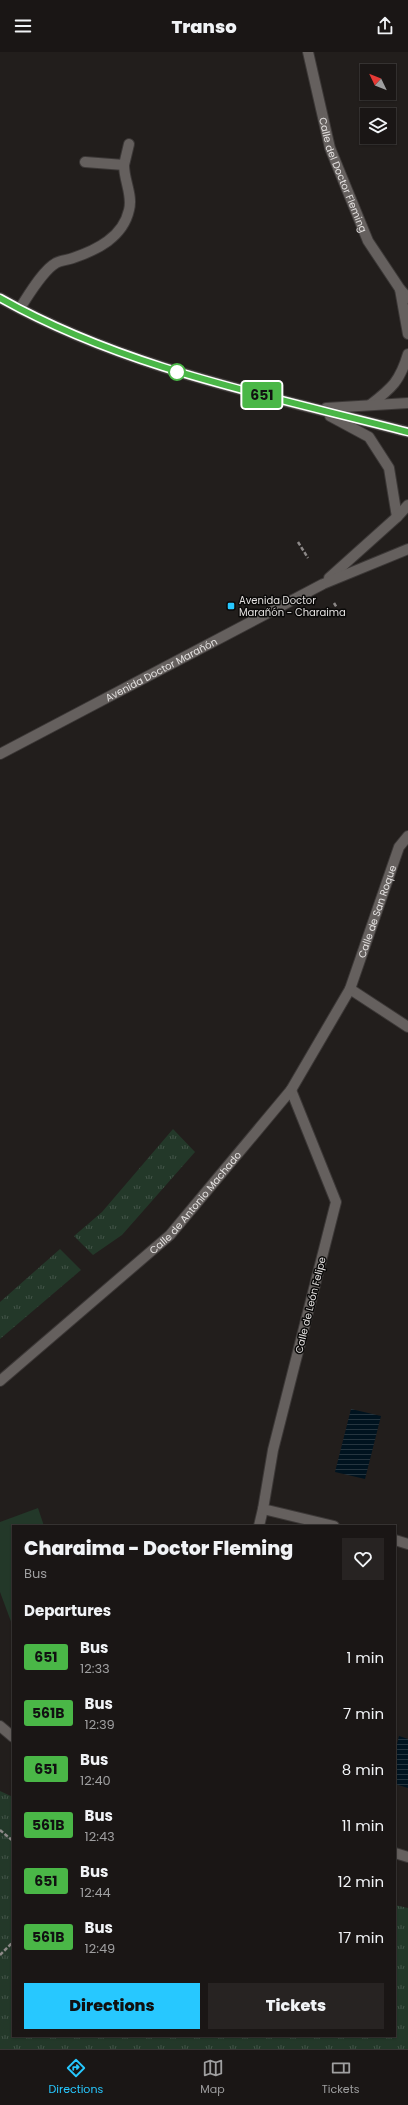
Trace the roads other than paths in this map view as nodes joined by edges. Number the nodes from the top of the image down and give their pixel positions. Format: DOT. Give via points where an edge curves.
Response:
graph roads {
  1 [pos="308,52"];
  2 [pos="129,144"];
  3 [pos="85,162"];
  4 [pos="124,166"];
  5 [pos="400,289"];
  6 [pos="0,298"];
  7 [pos="408,298"];
  8 [pos="20,308"];
  9 [pos="408,334"];
  10 [pos="408,354"];
  11 [pos="408,403"];
  12 [pos="370,405"];
  13 [pos="316,408"];
  14 [pos="408,432"];
  15 [pos="408,505"];
  16 [pos="397,517"];
  17 [pos="408,548"];
  18 [pos="323,584"];
  19 [pos="0,754"];
  20 [pos="408,836"];
  21 [pos="350,989"];
  22 [pos="408,1026"];
  23 [pos="291,1090"];
  24 [pos="0,1382"];
  25 [pos="263,1509"];
  26 [pos="259,1525"];
  27 [pos="330,1525"];
  28 [pos="396,1540"];
  29 [pos="408,1544"];
  30 [pos="0,1726"];
  31 [pos="12,1736"];
  32 [pos="396,1853"];
  33 [pos="408,1857"];
  1 -- 5 [label="street, Calle del Doctor Fleming" via="327,140 368,241"];
  2 -- 4 [label="street"];
  3 -- 4 [label="street"];
  4 -- 8 [label="street" via="130,193 130,210 119,231 94,250 56,263 37,282"];
  5 -- 7 [label="street, Calle del Doctor Fleming"];
  5 -- 9 [label="street, Calle del Doctor Fleming"];
  6 -- 8 [label="street"];
  8 -- 13 [label="street" via="92,342 176,371 221,385"];
  10 -- 12 [label="street" via="404,368 393,387"];
  11 -- 12 [label="street"];
  12 -- 13 [label="street"];
  13 -- 14 [label="street"];
  13 -- 16 [label="street" via="369,437 389,468"];
  15 -- 16 [label="street, Avenida Doctor Marañón"];
  16 -- 18 [label="street, Avenida Doctor Marañón"];
  17 -- 18 [label="street, Avenida Doctor Marañón"];
  18 -- 19 [label="street, Avenida Doctor Marañón"];
  20 -- 21 [label="street, Calle de San Roque" via="400,847"];
  21 -- 22 [label="street"];
  21 -- 23 [label="street, Calle de Antonio Machado"];
  23 -- 24 [label="street, Calle de Antonio Machado" via="170,1235"];
  23 -- 25 [label="street, Calle de León Felipe" via="336,1202 273,1450"];
  25 -- 26 [label="street, Calle de León Felipe"];
  25 -- 27 [label="street"];
  28 -- 29 [label="street"];
  30 -- 31 [label="street"];
  32 -- 33 [label="street"];
}
